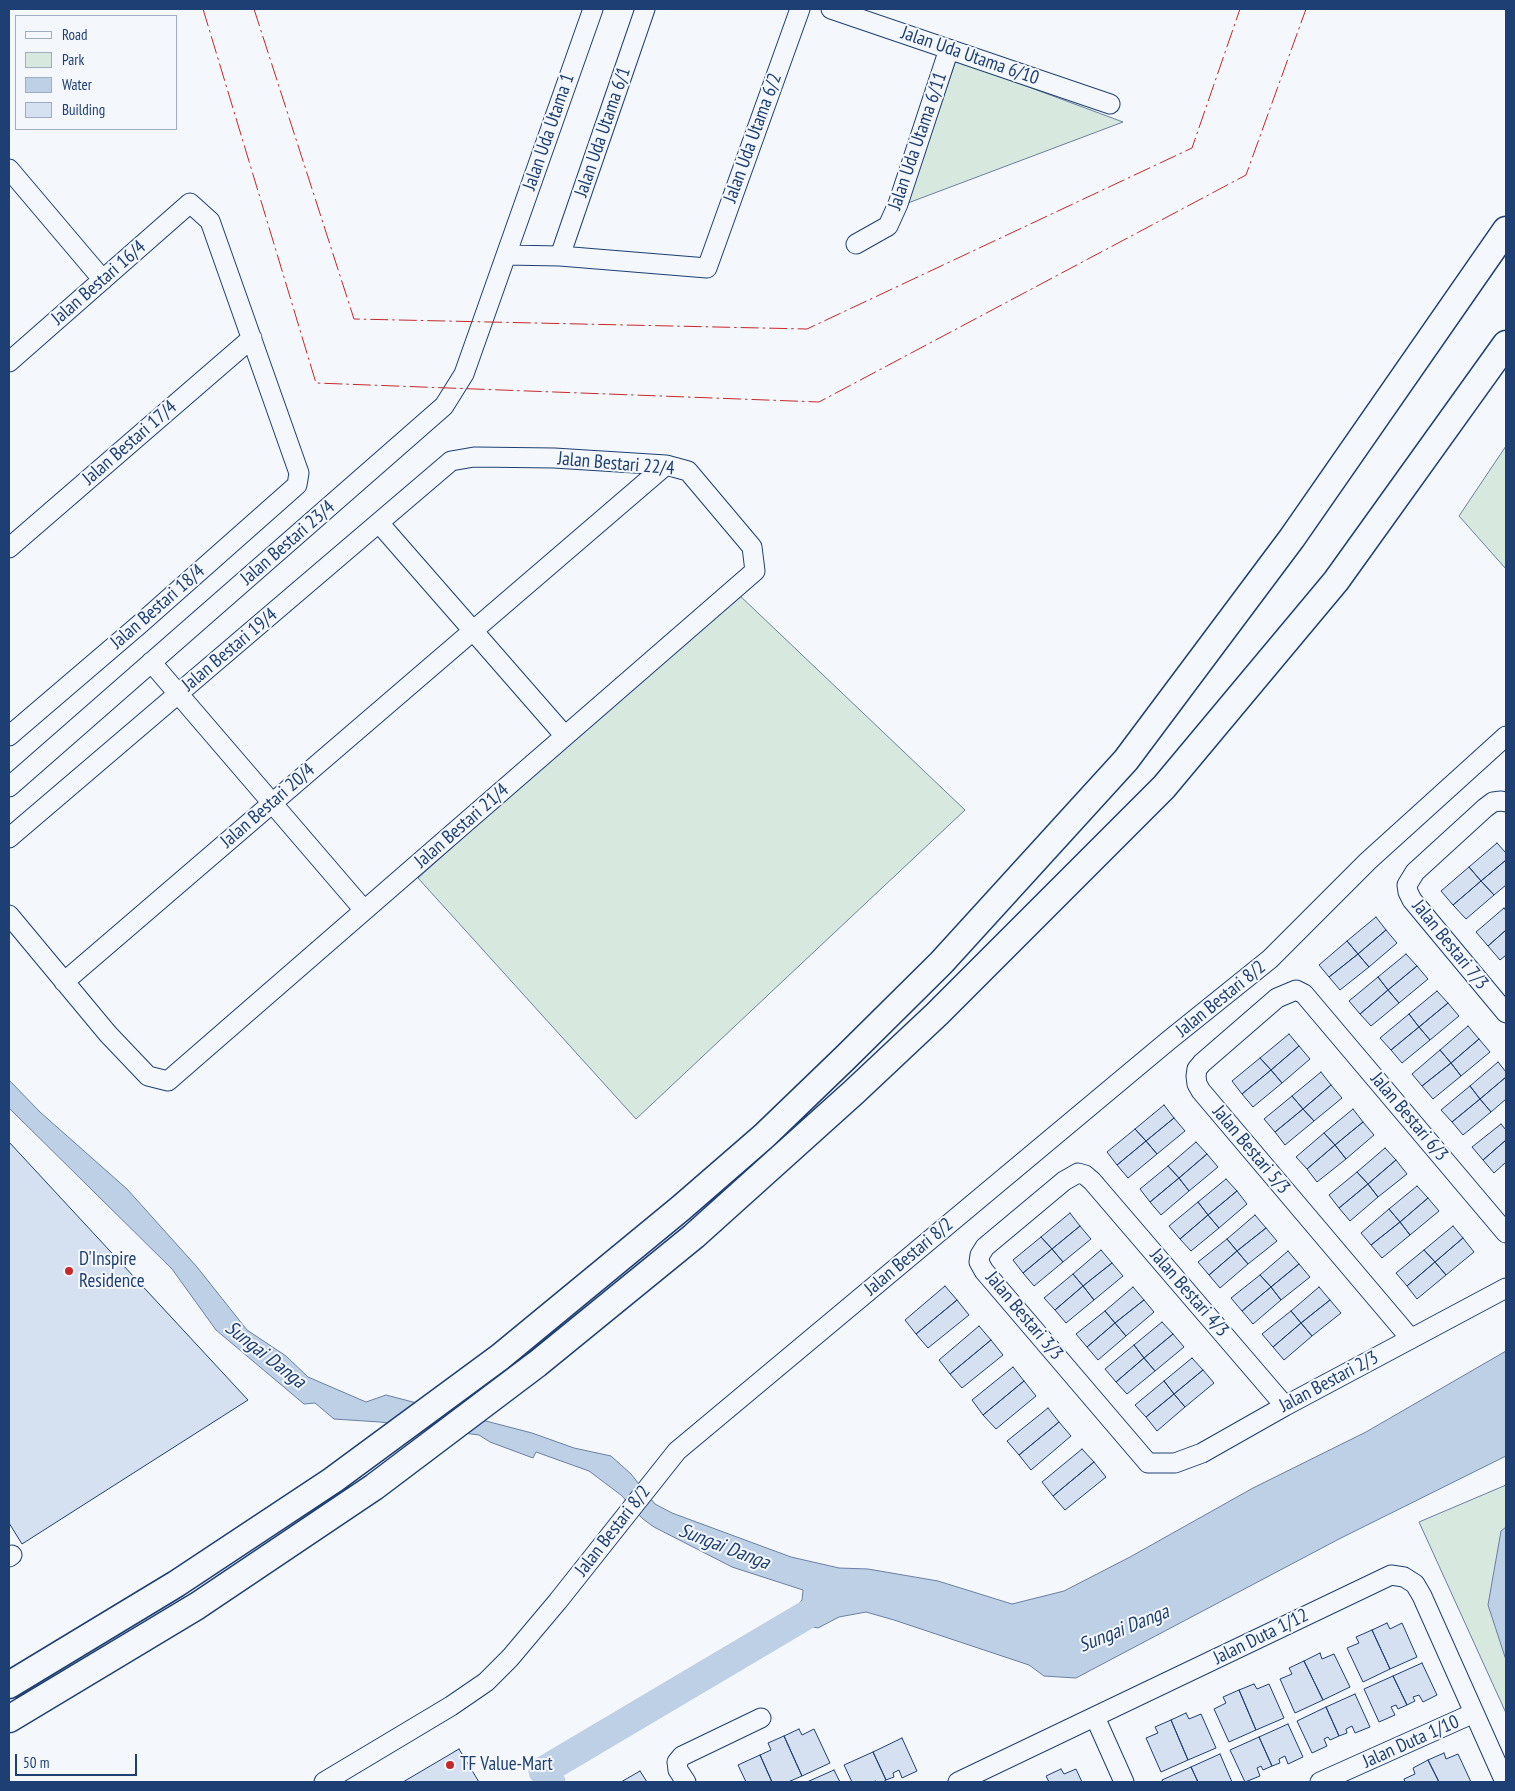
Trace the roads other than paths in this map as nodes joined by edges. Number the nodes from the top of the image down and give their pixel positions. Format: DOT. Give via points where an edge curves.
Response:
graph roads {
  1 [pos="593,9"];
  2 [pos="645,9"];
  3 [pos="800,9"];
  4 [pos="830,9"];
  5 [pos="949,49"];
  6 [pos="1110,104"];
  7 [pos="9,169"];
  8 [pos="1506,230"];
  9 [pos="856,244"];
  10 [pos="506,256"];
  11 [pos="560,256"];
  12 [pos="103,280"];
  13 [pos="252,338"];
  14 [pos="1506,344"];
  15 [pos="9,362"];
  16 [pos="451,461"];
  17 [pos="666,465"];
  18 [pos="379,523"];
  19 [pos="9,548"];
  20 [pos="755,571"];
  21 [pos="473,630"];
  22 [pos="151,662"];
  23 [pos="178,694"];
  24 [pos="9,736"];
  25 [pos="565,736"];
  26 [pos="1506,736"];
  27 [pos="9,787"];
  28 [pos="1506,802"];
  29 [pos="272,803"];
  30 [pos="9,838"];
  31 [pos="364,910"];
  32 [pos="9,915"];
  33 [pos="64,982"];
  34 [pos="1311,1001"];
  35 [pos="1506,1013"];
  36 [pos="1092,1181"];
  37 [pos="1506,1232"];
  38 [pos="1506,1288"];
  39 [pos="1411,1339"];
  40 [pos="1286,1406"];
  41 [pos="1148,1463"];
  42 [pos="9,1685"];
  43 [pos="1474,1714"];
  44 [pos="1095,1717"];
  45 [pos="762,1718"];
  46 [pos="9,1719"];
  47 [pos="324,1782"];
  48 [pos="686,1782"];
  49 [pos="958,1782"];
  50 [pos="1124,1782"];
  51 [pos="1320,1782"];
  52 [pos="1505,1782"];
  1 -- 10 [label="street, Jalan Uda Utama 1"];
  2 -- 11 [label="street, Jalan Uda Utama 6/1"];
  3 -- 11 [label="street, Jalan Uda Utama 6/2" via="707,268"];
  4 -- 5 [label="street, Jalan Uda Utama 6/10"];
  5 -- 6 [label="street, Jalan Uda Utama 6/10"];
  5 -- 9 [label="street, Jalan Uda Utama 6/11" via="888,226"];
  7 -- 12 [label="street"];
  8 -- 42 [label="highway" via="1292,538 1126,760 941,963 764,1136 615,1264 500,1357 333,1480 176,1584"];
  10 -- 11 [label="street"];
  10 -- 22 [label="street, Jalan Bestari 23/4" via="464,374 444,406"];
  12 -- 13 [label="street, Jalan Bestari 16/4" via="190,203 210,221"];
  12 -- 15 [label="street, Jalan Bestari 16/4"];
  13 -- 19 [label="street, Jalan Bestari 17/4"];
  13 -- 24 [label="street, Jalan Bestari 18/4" via="300,473 297,485"];
  14 -- 46 [label="highway" via="1336,581 1164,787 943,1008 854,1092 694,1236 538,1364 374,1487 197,1606"];
  16 -- 17 [label="street, Jalan Bestari 22/4" via="474,457 554,458"];
  16 -- 18 [label="street, Jalan Bestari 19/4"];
  17 -- 20 [label="street, Jalan Bestari 22/4" via="688,471 752,548"];
  17 -- 21 [label="street, Jalan Bestari 20/4"];
  18 -- 21 [label="street"];
  18 -- 23 [label="street, Jalan Bestari 19/4"];
  20 -- 25 [label="street, Jalan Bestari 21/4"];
  21 -- 25 [label="street"];
  21 -- 29 [label="street, Jalan Bestari 20/4"];
  22 -- 23 [label="street"];
  22 -- 27 [label="street, Jalan Bestari 23/4"];
  23 -- 29 [label="street"];
  23 -- 30 [label="street, Jalan Bestari 19/4"];
  25 -- 31 [label="street, Jalan Bestari 21/4"];
  26 -- 47 [label="street, Jalan Bestari 8/2" via="1368,861 1270,960 677,1451 510,1658 486,1682 452,1706"];
  28 -- 35 [label="street, Jalan Bestari 7/3" via="1493,802 1485,808 1416,872 1407,885 1412,900"];
  29 -- 31 [label="street"];
  29 -- 33 [label="street, Jalan Bestari 20/4"];
  31 -- 33 [label="street, Jalan Bestari 21/4" via="168,1081 148,1076"];
  32 -- 33 [label="street"];
  34 -- 37 [label="street, Jalan Bestari 6/3"];
  34 -- 39 [label="street, Jalan Bestari 5/3" via="1296,990 1277,998 1202,1063 1196,1076 1197,1084"];
  36 -- 40 [label="street, Jalan Bestari 4/3"];
  36 -- 41 [label="street, Jalan Bestari 3/3" via="1078,1173 1071,1176 985,1248 980,1262 984,1271"];
  38 -- 39 [label="street, Jalan Bestari 2/3"];
  39 -- 40 [label="street, Jalan Bestari 2/3"];
  40 -- 41 [label="street, Jalan Bestari 2/3" via="1202,1453 1175,1463"];
  43 -- 44 [label="street, Jalan Duta 1/12" via="1415,1584 1404,1577 1391,1575"];
  43 -- 51 [label="street, Jalan Duta 1/10"];
  43 -- 52 [label="street, Jalan Duta 1/12"];
  44 -- 49 [label="street, Jalan Duta 1/12"];
  44 -- 50 [label="street"];
  45 -- 48 [label="street" via="682,1756 677,1762 678,1770"];
}
